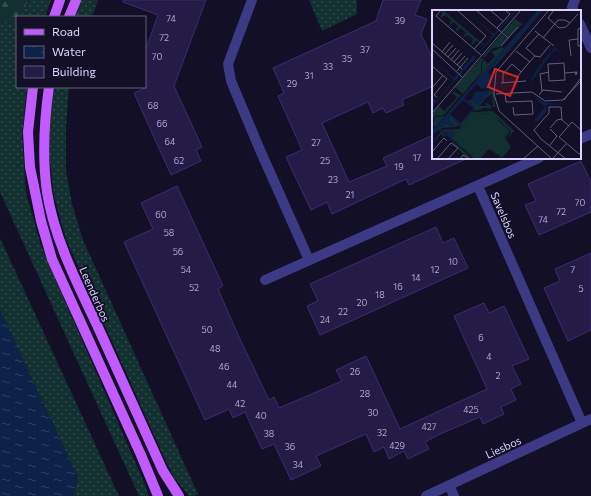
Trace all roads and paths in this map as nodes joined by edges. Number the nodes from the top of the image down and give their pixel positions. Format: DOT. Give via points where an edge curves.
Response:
graph roads {
  1 [pos="60,0"];
  2 [pos="76,0"];
  3 [pos="252,0"];
  4 [pos="575,0"];
  5 [pos="573,10"];
  6 [pos="54,16"];
  7 [pos="70,16"];
  8 [pos="581,26"];
  9 [pos="591,48"];
  10 [pos="33,88"];
  11 [pos="49,88"];
  12 [pos="591,134"];
  13 [pos="581,139"];
  14 [pos="537,159"];
  15 [pos="478,186"];
  16 [pos="309,260"];
  17 [pos="265,280"];
  18 [pos="586,421"];
  19 [pos="449,486"];
  20 [pos="158,496"];
  21 [pos="179,496"];
  22 [pos="426,496"];
  23 [pos="454,496"];
  1 -- 6 [label="main road"];
  2 -- 7 [label="main road"];
  3 -- 16 [label="street" via="228,64 231,81"];
  4 -- 5 [label="street"];
  8 -- 9 [label="street"];
  10 -- 20 [label="main road" via="28,132 30,167 40,221 52,259"];
  11 -- 21 [label="main road, Leenderbos" via="43,155 48,193 57,230 75,278 164,471"];
  12 -- 13 [label="street"];
  14 -- 15 [label="street"];
  15 -- 16 [label="street, Savelsbos"];
  15 -- 18 [label="street, Savelsbos"];
  16 -- 17 [label="street, Savelsbos"];
  18 -- 19 [label="street, Liesbos"];
  19 -- 22 [label="street, Liesbos"];
  19 -- 23 [label="street"];
}
